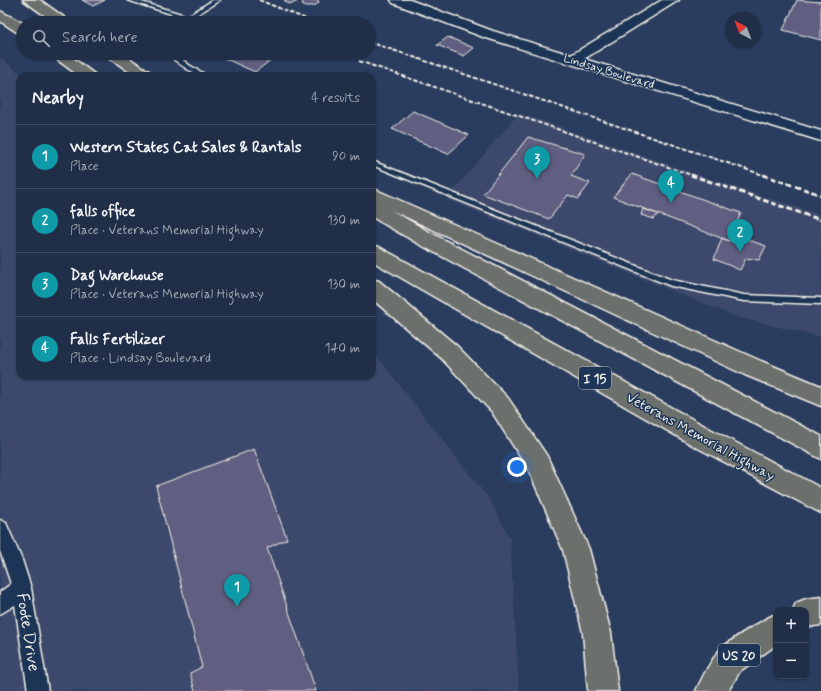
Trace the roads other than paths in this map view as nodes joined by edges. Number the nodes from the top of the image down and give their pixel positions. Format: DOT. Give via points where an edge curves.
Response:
graph roads {
  1 [pos="30,0"];
  2 [pos="130,0"];
  3 [pos="217,0"];
  4 [pos="398,0"];
  5 [pos="672,0"];
  6 [pos="0,15"];
  7 [pos="54,16"];
  8 [pos="180,16"];
  9 [pos="189,16"];
  10 [pos="16,25"];
  11 [pos="66,60"];
  12 [pos="122,60"];
  13 [pos="179,60"];
  14 [pos="572,60"];
  15 [pos="83,72"];
  16 [pos="140,72"];
  17 [pos="198,72"];
  18 [pos="821,136"];
  19 [pos="376,165"];
  20 [pos="376,196"];
  21 [pos="376,210"];
  22 [pos="376,254"];
  23 [pos="376,290"];
  24 [pos="821,301"];
  25 [pos="821,396"];
  26 [pos="821,448"];
  27 [pos="821,501"];
  28 [pos="0,529"];
  29 [pos="22,588"];
  30 [pos="0,604"];
  31 [pos="821,610"];
  32 [pos="809,612"];
  33 [pos="773,630"];
  34 [pos="38,691"];
  35 [pos="603,691"];
  36 [pos="711,691"];
  1 -- 7 [label="highway"];
  2 -- 8 [label="lane"];
  3 -- 9 [label="lane"];
  4 -- 14 [label="street, Lindsay Boulevard" via="445,19"];
  5 -- 14 [label="street"];
  6 -- 10 [label="highway"];
  11 -- 15 [label="highway"];
  12 -- 16 [label="highway"];
  13 -- 17 [label="lane"];
  14 -- 18 [label="street, Lindsay Boulevard"];
  19 -- 24 [label="lane" via="671,282 744,298"];
  20 -- 25 [label="highway" via="753,368"];
  21 -- 26 [label="highway"];
  22 -- 27 [label="highway, Veterans Memorial Highway / I 15" via="703,438"];
  23 -- 35 [label="highway" via="449,352 500,405 538,464 576,549 597,633"];
  28 -- 29 [label="street, Foote Drive"];
  29 -- 30 [label="street"];
  29 -- 34 [label="street, Foote Drive"];
  31 -- 32 [label="highway"];
  33 -- 36 [label="highway, US 20" via="730,661"];
}
